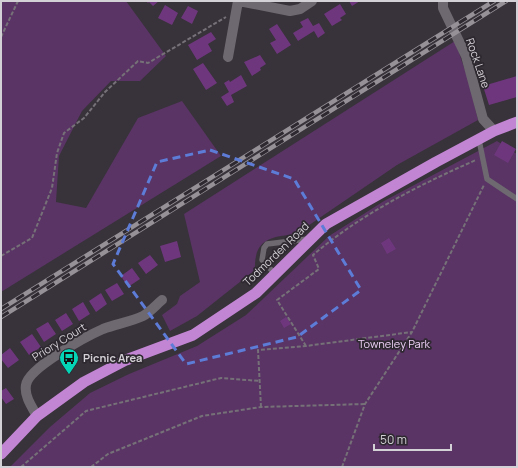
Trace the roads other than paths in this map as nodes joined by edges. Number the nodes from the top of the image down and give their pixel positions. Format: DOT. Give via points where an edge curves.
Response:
graph roads {
  1 [pos="312,1"];
  2 [pos="443,1"];
  3 [pos="238,4"];
  4 [pos="228,57"];
  5 [pos="517,122"];
  6 [pos="494,131"];
  7 [pos="479,140"];
  8 [pos="517,199"];
  9 [pos="311,238"];
  10 [pos="274,274"];
  11 [pos="162,300"];
  12 [pos="37,416"];
  13 [pos="1,454"];
  1 -- 3 [label="street" via="300,9 290,11"];
  2 -- 6 [label="street, Rock Lane" via="443,8 466,56 483,119"];
  3 -- 4 [label="street"];
  5 -- 6 [label="highway, Todmorden Road"];
  6 -- 7 [label="highway, Todmorden Road"];
  7 -- 8 [label="lane" via="487,179"];
  7 -- 9 [label="highway, Todmorden Road" via="326,224"];
  9 -- 10 [label="highway, Todmorden Road"];
  9 -- 10 [label="lane" via="268,244 264,248 262,260"];
  10 -- 12 [label="highway, Todmorden Road" via="256,293 193,335 126,360 84,382"];
  11 -- 12 [label="street, Priory Court" via="145,315 81,340 32,373 26,391"];
  12 -- 13 [label="highway, Todmorden Road"];
}
